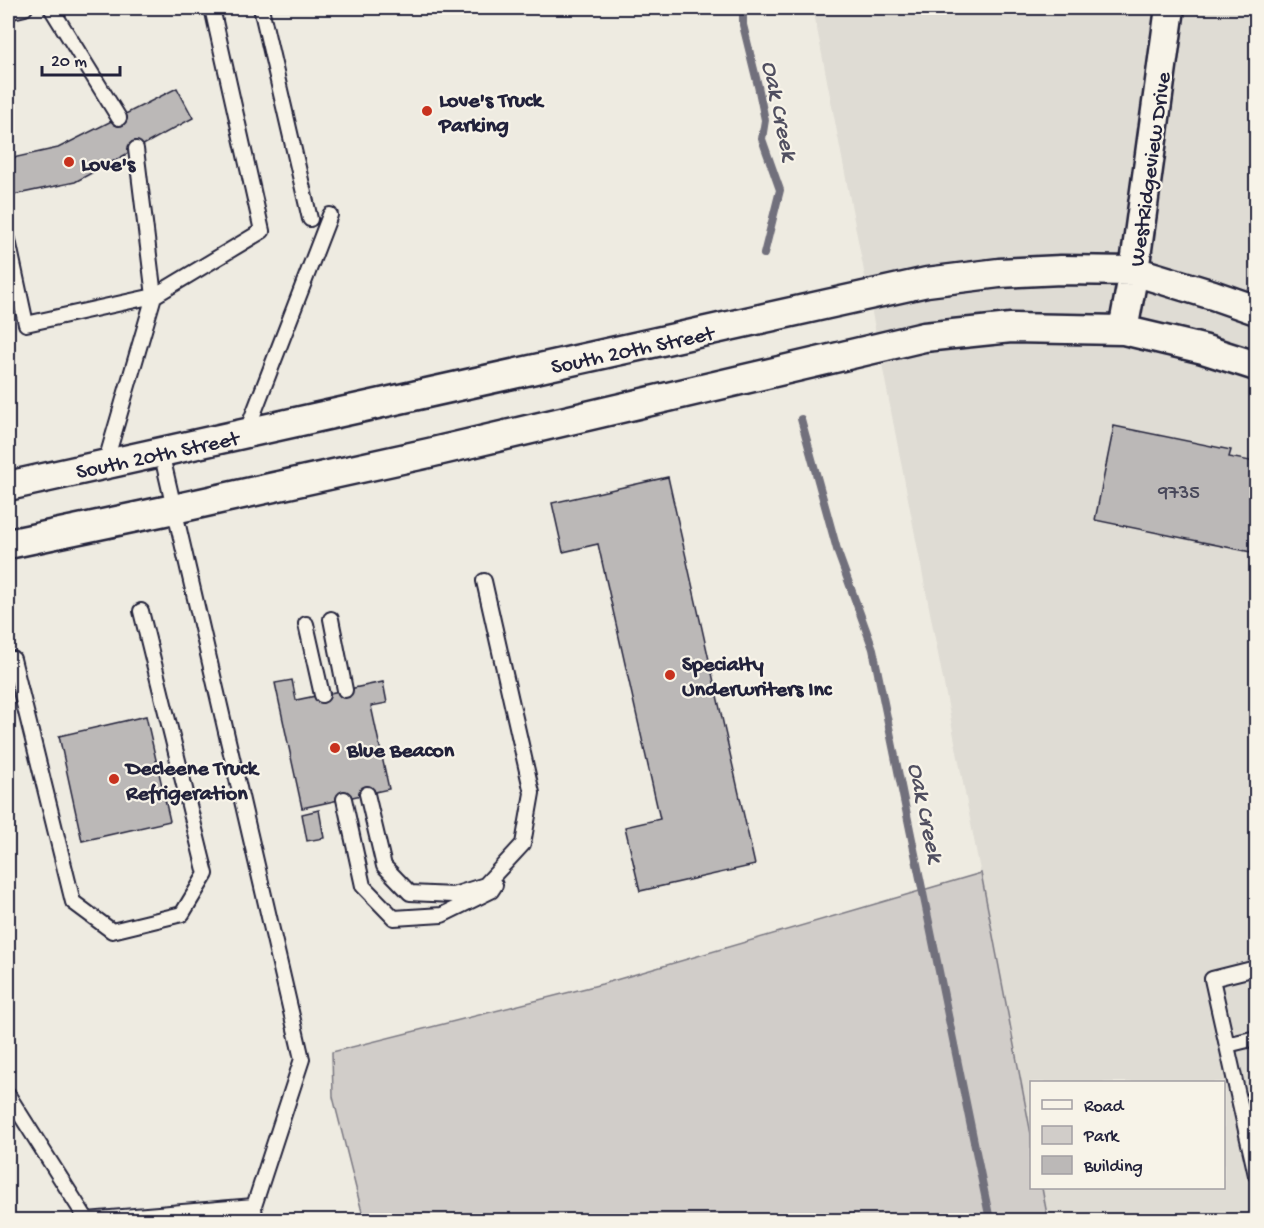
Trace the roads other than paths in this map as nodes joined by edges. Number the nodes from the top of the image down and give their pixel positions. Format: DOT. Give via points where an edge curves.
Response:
graph roads {
  1 [pos="25,8"];
  2 [pos="51,8"];
  3 [pos="212,8"];
  4 [pos="261,8"];
  5 [pos="1170,8"];
  6 [pos="8,12"];
  7 [pos="118,118"];
  8 [pos="136,149"];
  9 [pos="330,215"];
  10 [pos="310,219"];
  11 [pos="8,240"];
  12 [pos="1134,271"];
  13 [pos="154,296"];
  14 [pos="1257,310"];
  15 [pos="1123,330"];
  16 [pos="1257,366"];
  17 [pos="246,433"];
  18 [pos="161,452"];
  19 [pos="105,464"];
  20 [pos="8,486"];
  21 [pos="174,509"];
  22 [pos="8,544"];
  23 [pos="484,581"];
  24 [pos="141,611"];
  25 [pos="330,619"];
  26 [pos="306,624"];
  27 [pos="13,659"];
  28 [pos="345,690"];
  29 [pos="322,694"];
  30 [pos="367,794"];
  31 [pos="344,799"];
  32 [pos="523,844"];
  33 [pos="1257,968"];
  34 [pos="1257,1038"];
  35 [pos="1227,1045"];
  36 [pos="8,1095"];
  37 [pos="1257,1174"];
  38 [pos="254,1206"];
  39 [pos="87,1220"];
  40 [pos="255,1221"];
  1 -- 6 [label="lane"];
  2 -- 7 [label="lane"];
  3 -- 13 [label="lane" via="262,231"];
  4 -- 10 [label="lane"];
  5 -- 12 [label="street, WestRidgeview Drive"];
  8 -- 13 [label="lane"];
  9 -- 17 [label="lane"];
  11 -- 13 [label="lane" via="26,324"];
  12 -- 14 [label="street, South 20th Street"];
  12 -- 15 [label="street, WestRidgeview Drive"];
  12 -- 17 [label="street, South 20th Street" via="999,273 927,282"];
  13 -- 19 [label="lane"];
  15 -- 16 [label="street"];
  15 -- 21 [label="street" via="1011,328 924,338"];
  17 -- 18 [label="street, South 20th Street"];
  18 -- 19 [label="street, South 20th Street"];
  18 -- 21 [label="lane"];
  19 -- 20 [label="street, South 20th Street"];
  21 -- 22 [label="street"];
  21 -- 38 [label="lane" via="302,1059"];
  23 -- 32 [label="lane" via="532,793"];
  24 -- 27 [label="lane" via="206,874 182,914 112,931 73,902"];
  25 -- 28 [label="lane"];
  26 -- 29 [label="lane"];
  30 -- 32 [label="lane" via="384,866 410,893 453,895 485,885"];
  31 -- 32 [label="lane" via="363,886 394,918 442,915 491,891"];
  33 -- 35 [label="lane" via="1212,979"];
  34 -- 35 [label="lane"];
  35 -- 37 [label="lane"];
  36 -- 39 [label="lane"];
  38 -- 39 [label="lane"];
  38 -- 40 [label="lane"];
}
